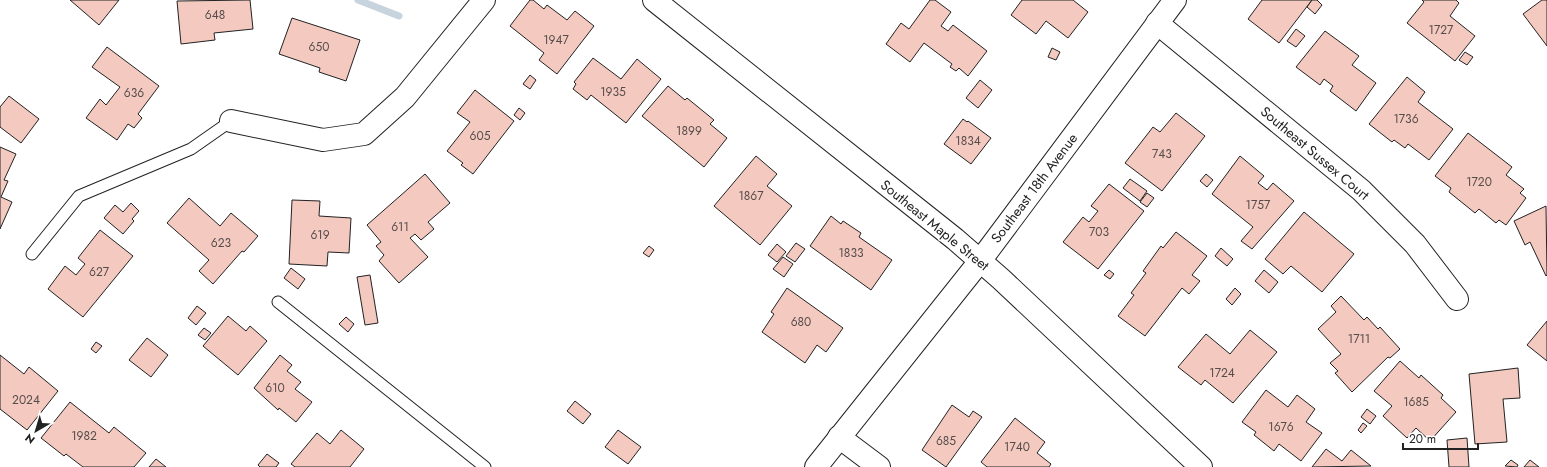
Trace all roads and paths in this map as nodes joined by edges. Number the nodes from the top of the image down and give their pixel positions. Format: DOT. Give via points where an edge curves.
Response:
graph roads {
  1 [pos="484,0"];
  2 [pos="654,0"];
  3 [pos="1175,0"];
  4 [pos="1157,23"];
  5 [pos="230,121"];
  6 [pos="32,254"];
  7 [pos="980,261"];
  8 [pos="1457,299"];
  9 [pos="278,302"];
  10 [pos="839,437"];
  11 [pos="485,467"];
  12 [pos="816,467"];
  13 [pos="879,467"];
  14 [pos="1201,467"];
  1 -- 5 [label="street" via="405,97 364,134 323,140"];
  2 -- 7 [label="street, Southeast Maple Street"];
  3 -- 4 [label="street, Southeast 18th Avenue"];
  4 -- 7 [label="street, Southeast 18th Avenue"];
  4 -- 8 [label="street, Southeast Sussex Court" via="1362,190 1414,244"];
  5 -- 6 [label="lane" via="191,149 79,196"];
  7 -- 10 [label="street, Southeast 18th Avenue"];
  7 -- 14 [label="street, Southeast Maple Street"];
  9 -- 11 [label="lane"];
  10 -- 12 [label="street, Southeast 18th Avenue"];
  10 -- 13 [label="street"];
}
